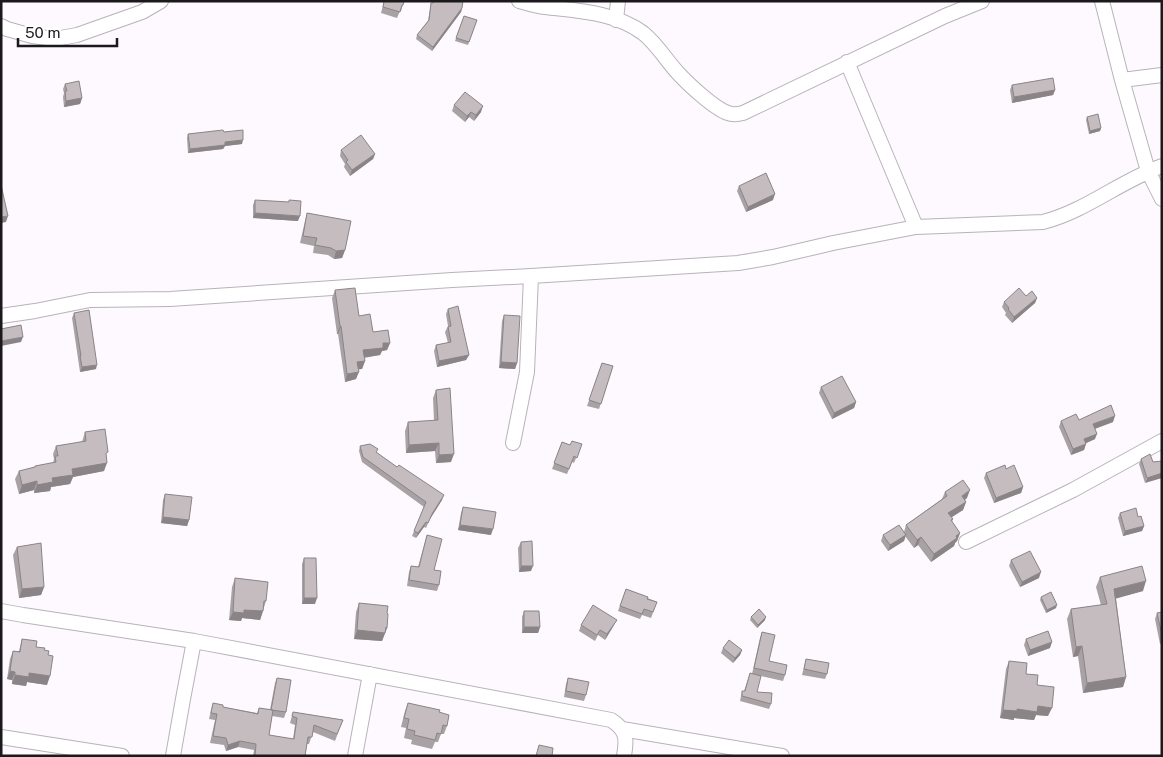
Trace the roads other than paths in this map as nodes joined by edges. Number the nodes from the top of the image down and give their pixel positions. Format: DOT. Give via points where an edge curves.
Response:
graph roads {
  1 [pos="161,1"];
  2 [pos="518,1"];
  3 [pos="618,1"];
  4 [pos="982,1"];
  5 [pos="1102,1"];
  6 [pos="616,20"];
  7 [pos="1,26"];
  8 [pos="847,62"];
  9 [pos="1162,75"];
  10 [pos="1122,80"];
  11 [pos="1162,166"];
  12 [pos="1148,171"];
  13 [pos="1162,199"];
  14 [pos="916,227"];
  15 [pos="531,276"];
  16 [pos="1,316"];
  17 [pos="1162,442"];
  18 [pos="513,443"];
  19 [pos="966,542"];
  20 [pos="1,611"];
  21 [pos="194,641"];
  22 [pos="370,674"];
  23 [pos="622,729"];
  24 [pos="1,738"];
  25 [pos="99,756"];
  26 [pos="122,756"];
  27 [pos="173,756"];
  28 [pos="355,756"];
  29 [pos="624,756"];
  30 [pos="782,756"];
  1 -- 7 [label="street" via="142,12 55,40"];
  2 -- 6 [label="street" via="599,14"];
  3 -- 6 [label="street"];
  4 -- 8 [label="street"];
  5 -- 10 [label="street"];
  6 -- 8 [label="street" via="644,34 678,74 711,104 729,114 743,114"];
  8 -- 14 [label="street"];
  9 -- 10 [label="street"];
  10 -- 12 [label="street"];
  11 -- 12 [label="street"];
  12 -- 13 [label="street"];
  12 -- 14 [label="street" via="1086,205 1043,222"];
  14 -- 15 [label="street" via="738,263"];
  15 -- 16 [label="street" via="170,299 90,300"];
  15 -- 18 [label="street" via="527,372"];
  17 -- 19 [label="street" via="1074,490"];
  20 -- 21 [label="street"];
  21 -- 22 [label="street"];
  21 -- 27 [label="street"];
  22 -- 23 [label="street" via="611,720"];
  22 -- 28 [label="street"];
  23 -- 29 [label="street" via="626,742"];
  23 -- 30 [label="street"];
  24 -- 25 [label="street"];
  24 -- 26 [label="street"];
}
